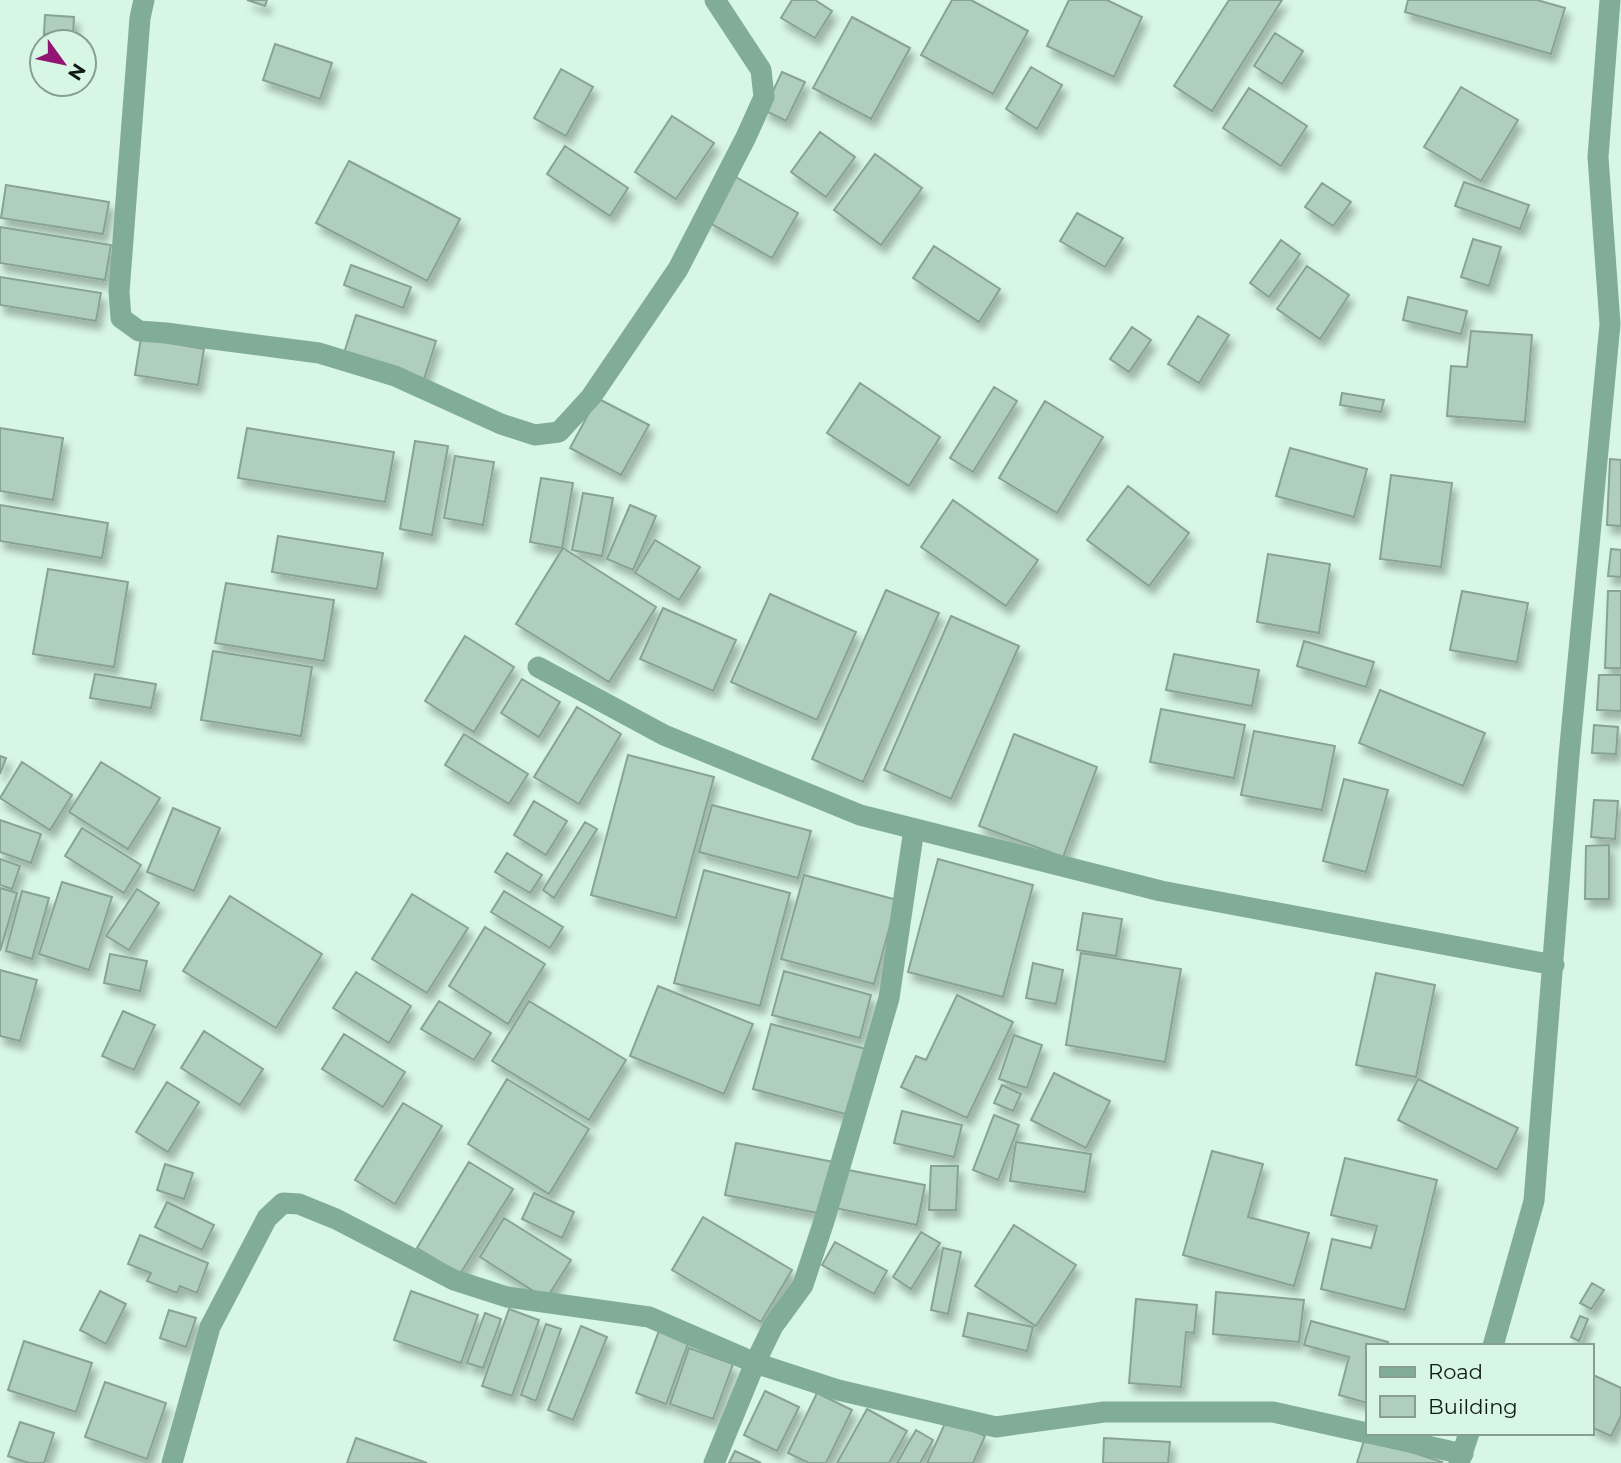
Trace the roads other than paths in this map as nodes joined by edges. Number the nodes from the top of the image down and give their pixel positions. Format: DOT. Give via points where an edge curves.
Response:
graph roads {
  1 [pos="144,0"];
  2 [pos="715,0"];
  3 [pos="1609,0"];
  4 [pos="538,667"];
  5 [pos="914,829"];
  6 [pos="1554,965"];
  7 [pos="1494,1344"];
  8 [pos="755,1363"];
  9 [pos="1366,1433"];
  10 [pos="1375,1435"];
  11 [pos="1468,1435"];
  12 [pos="1461,1459"];
  13 [pos="172,1463"];
  14 [pos="714,1463"];
  1 -- 2 [label="street" via="119,292 121,318 139,331 319,353 395,376 536,435 559,432 591,397 678,269 764,97 761,70"];
  3 -- 6 [label="street" via="1598,157 1610,324"];
  4 -- 5 [label="street" via="664,735 860,815"];
  5 -- 6 [label="street" via="1160,891"];
  5 -- 8 [label="street" via="889,999 825,1218 803,1285 773,1326"];
  6 -- 7 [label="street" via="1534,1201"];
  8 -- 9 [label="street" via="838,1390 996,1427 1104,1412 1273,1412"];
  8 -- 13 [label="street" via="649,1317 507,1297 454,1280 336,1219 299,1204 283,1203 267,1218 210,1327"];
  8 -- 14 [label="street"];
  10 -- 12 [label="street"];
  11 -- 12 [label="street"];
}
